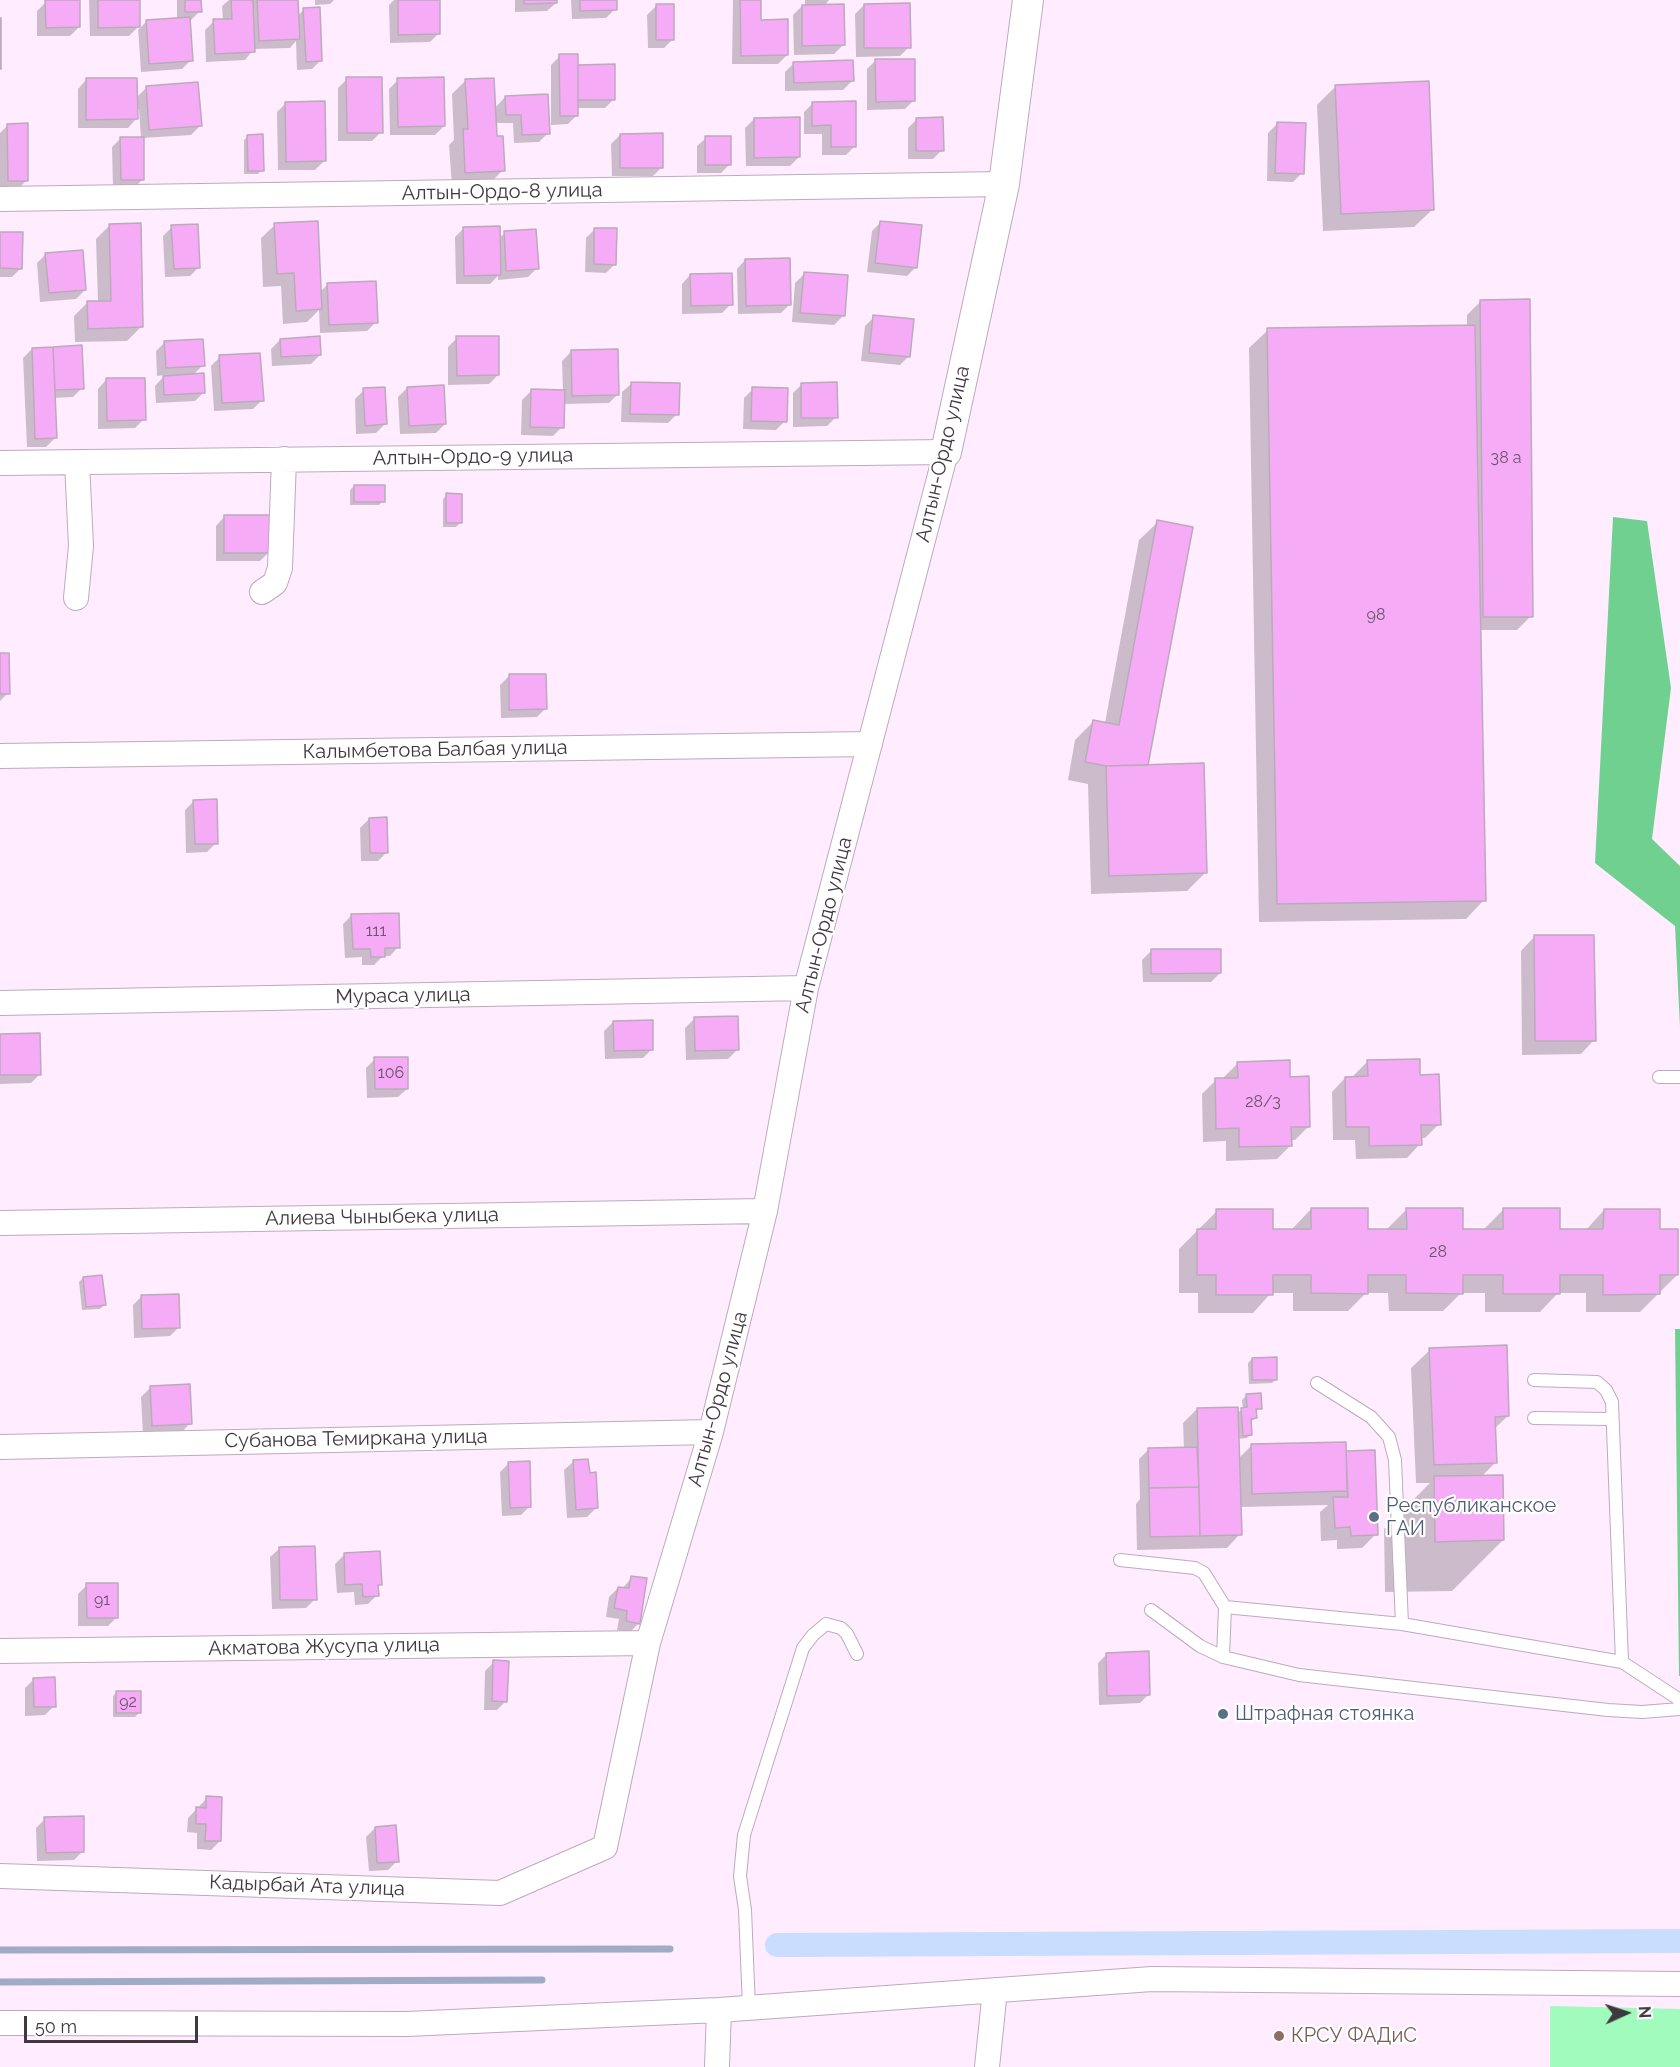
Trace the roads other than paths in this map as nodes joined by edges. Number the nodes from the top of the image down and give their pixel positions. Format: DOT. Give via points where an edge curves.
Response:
graph roads {
  1 [pos="1028,0"];
  2 [pos="1004,184"];
  3 [pos="0,199"];
  4 [pos="946,452"];
  5 [pos="284,459"];
  6 [pos="77,462"];
  7 [pos="0,463"];
  8 [pos="262,592"];
  9 [pos="76,598"];
  10 [pos="870,744"];
  11 [pos="0,756"];
  12 [pos="806,988"];
  13 [pos="0,1004"];
  14 [pos="1659,1077"];
  15 [pos="1680,1077"];
  16 [pos="765,1211"];
  17 [pos="0,1223"];
  18 [pos="1534,1380"];
  19 [pos="1317,1383"];
  20 [pos="1534,1418"];
  21 [pos="1611,1419"];
  22 [pos="711,1432"];
  23 [pos="0,1447"];
  24 [pos="1120,1560"];
  25 [pos="1225,1607"];
  26 [pos="1150,1610"];
  27 [pos="1402,1624"];
  28 [pos="648,1643"];
  29 [pos="0,1651"];
  30 [pos="857,1654"];
  31 [pos="1223,1657"];
  32 [pos="1622,1662"];
  33 [pos="1680,1700"];
  34 [pos="1680,1709"];
  35 [pos="605,1847"];
  36 [pos="0,1876"];
  37 [pos="1680,1984"];
  38 [pos="995,1990"];
  39 [pos="749,2008"];
  40 [pos="719,2010"];
  41 [pos="0,2023"];
  42 [pos="717,2067"];
  43 [pos="987,2067"];
  1 -- 2 [label="street, Алтын-Ордо улица"];
  2 -- 3 [label="street, Алтын-Ордо-8 улица"];
  2 -- 4 [label="street, Алтын-Ордо улица"];
  4 -- 5 [label="street, Алтын-Ордо-9 улица"];
  4 -- 10 [label="street, Алтын-Ордо улица"];
  5 -- 6 [label="street, Алтын-Ордо-9 улица"];
  5 -- 8 [label="street" via="280,568 275,583"];
  6 -- 7 [label="street, Алтын-Ордо-9 улица"];
  6 -- 9 [label="street" via="81,546"];
  10 -- 11 [label="street, Калымбетова Балбая улица"];
  10 -- 12 [label="street, Алтын-Ордо улица"];
  12 -- 13 [label="street, Мураса улица"];
  12 -- 16 [label="street, Алтын-Ордо улица"];
  14 -- 15 [label="lane"];
  16 -- 17 [label="street, Алиева Чыныбека улица"];
  16 -- 22 [label="street, Алтын-Ордо улица"];
  18 -- 21 [label="lane" via="1598,1382 1612,1402"];
  19 -- 27 [label="lane" via="1371,1416 1389,1437 1395,1460"];
  20 -- 21 [label="lane"];
  21 -- 32 [label="lane"];
  22 -- 23 [label="street, Субанова Темиркана улица"];
  22 -- 28 [label="street, Алтын-Ордо улица"];
  24 -- 25 [label="lane" via="1195,1568 1204,1573"];
  25 -- 27 [label="lane"];
  25 -- 31 [label="lane"];
  26 -- 31 [label="lane" via="1200,1646"];
  27 -- 32 [label="lane"];
  28 -- 29 [label="street, Акматова Жусупа улица"];
  28 -- 35 [label="street, Алтын-Ордо улица"];
  30 -- 39 [label="lane" via="841,1628 826,1624 803,1648 744,1836 741,1876"];
  31 -- 34 [label="lane" via="1299,1675 1608,1710"];
  32 -- 33 [label="lane"];
  35 -- 36 [label="street, Кадырбай Ата улица" via="500,1893"];
  37 -- 38 [label="street" via="1152,1979"];
  38 -- 39 [label="street"];
  38 -- 43 [label="street"];
  39 -- 40 [label="street"];
  40 -- 41 [label="street" via="407,2024"];
  40 -- 42 [label="street"];
}
